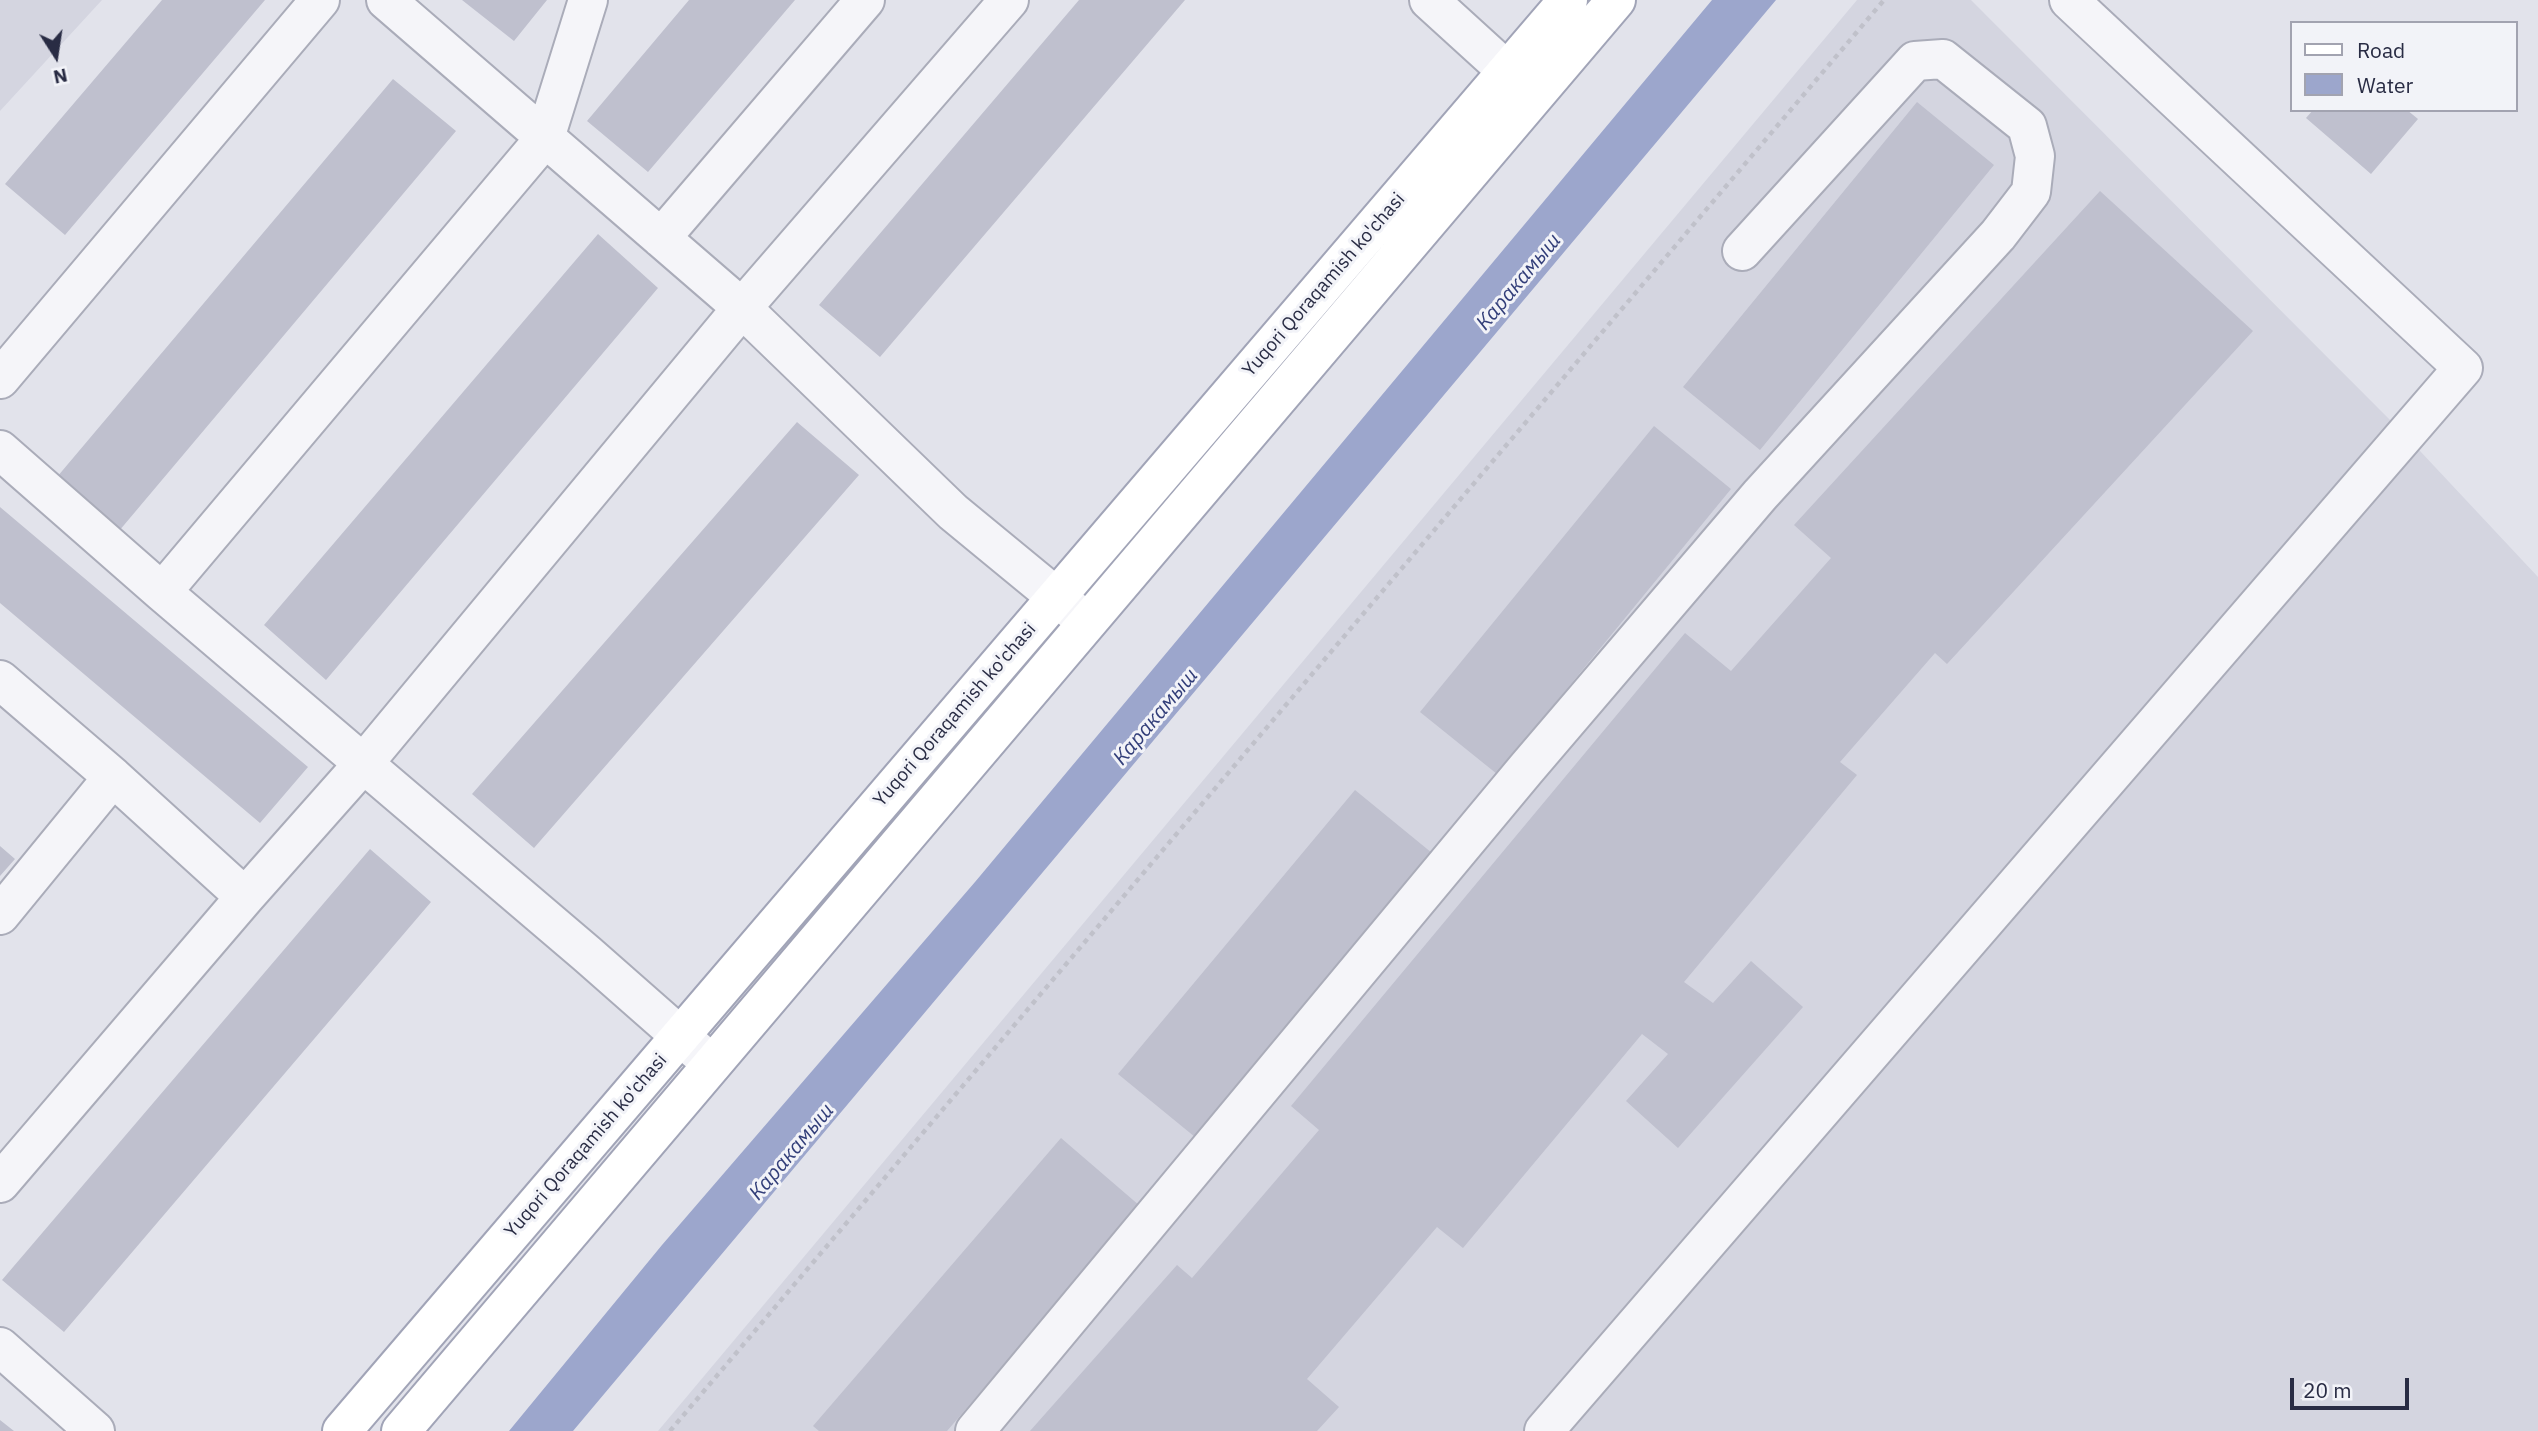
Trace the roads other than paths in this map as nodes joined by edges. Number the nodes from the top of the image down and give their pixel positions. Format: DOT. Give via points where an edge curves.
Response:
graph roads {
  1 [pos="320,0"];
  2 [pos="386,0"];
  3 [pos="589,0"];
  4 [pos="864,0"];
  5 [pos="1009,0"];
  6 [pos="1429,0"];
  7 [pos="1568,0"];
  8 [pos="1616,0"];
  9 [pos="2069,0"];
  10 [pos="1522,82"];
  11 [pos="545,138"];
  12 [pos="662,238"];
  13 [pos="1742,251"];
  14 [pos="742,308"];
  15 [pos="0,379"];
  16 [pos="0,450"];
  17 [pos="162,592"];
  18 [pos="1056,597"];
  19 [pos="1087,622"];
  20 [pos="0,680"];
  21 [pos="363,764"];
  22 [pos="113,777"];
  23 [pos="245,897"];
  24 [pos="0,915"];
  25 [pos="681,1035"];
  26 [pos="712,1064"];
  27 [pos="0,1184"];
  28 [pos="0,1348"];
  29 [pos="95,1431"];
  30 [pos="342,1431"];
  31 [pos="401,1431"];
  32 [pos="975,1431"];
  33 [pos="1544,1431"];
  1 -- 15 [label="lane"];
  2 -- 11 [label="lane"];
  3 -- 11 [label="lane"];
  4 -- 12 [label="lane"];
  5 -- 14 [label="lane"];
  6 -- 10 [label="lane"];
  7 -- 10 [label="main road, Yuqori Qoraqamish ko'chasi"];
  8 -- 10 [label="main road, Yuqori Qoraqamish ko'chasi"];
  9 -- 33 [label="lane" via="2463,368"];
  10 -- 18 [label="main road, Yuqori Qoraqamish ko'chasi"];
  10 -- 19 [label="main road, Yuqori Qoraqamish ko'chasi"];
  11 -- 12 [label="lane"];
  11 -- 17 [label="lane"];
  12 -- 14 [label="lane"];
  13 -- 32 [label="lane" via="1915,61 1942,59 2027,126 2035,156 2031,192 1998,235 1742,516"];
  14 -- 18 [label="lane" via="953,512"];
  14 -- 21 [label="lane"];
  16 -- 17 [label="lane"];
  17 -- 21 [label="lane"];
  18 -- 19 [label="lane"];
  18 -- 25 [label="main road, Yuqori Qoraqamish ko'chasi"];
  19 -- 26 [label="main road, Yuqori Qoraqamish ko'chasi"];
  20 -- 22 [label="lane"];
  21 -- 23 [label="lane"];
  21 -- 25 [label="lane"];
  22 -- 23 [label="lane"];
  22 -- 24 [label="lane"];
  23 -- 27 [label="lane"];
  25 -- 26 [label="lane"];
  25 -- 30 [label="main road, Yuqori Qoraqamish ko'chasi"];
  26 -- 31 [label="main road, Yuqori Qoraqamish ko'chasi"];
  28 -- 29 [label="lane"];
}
